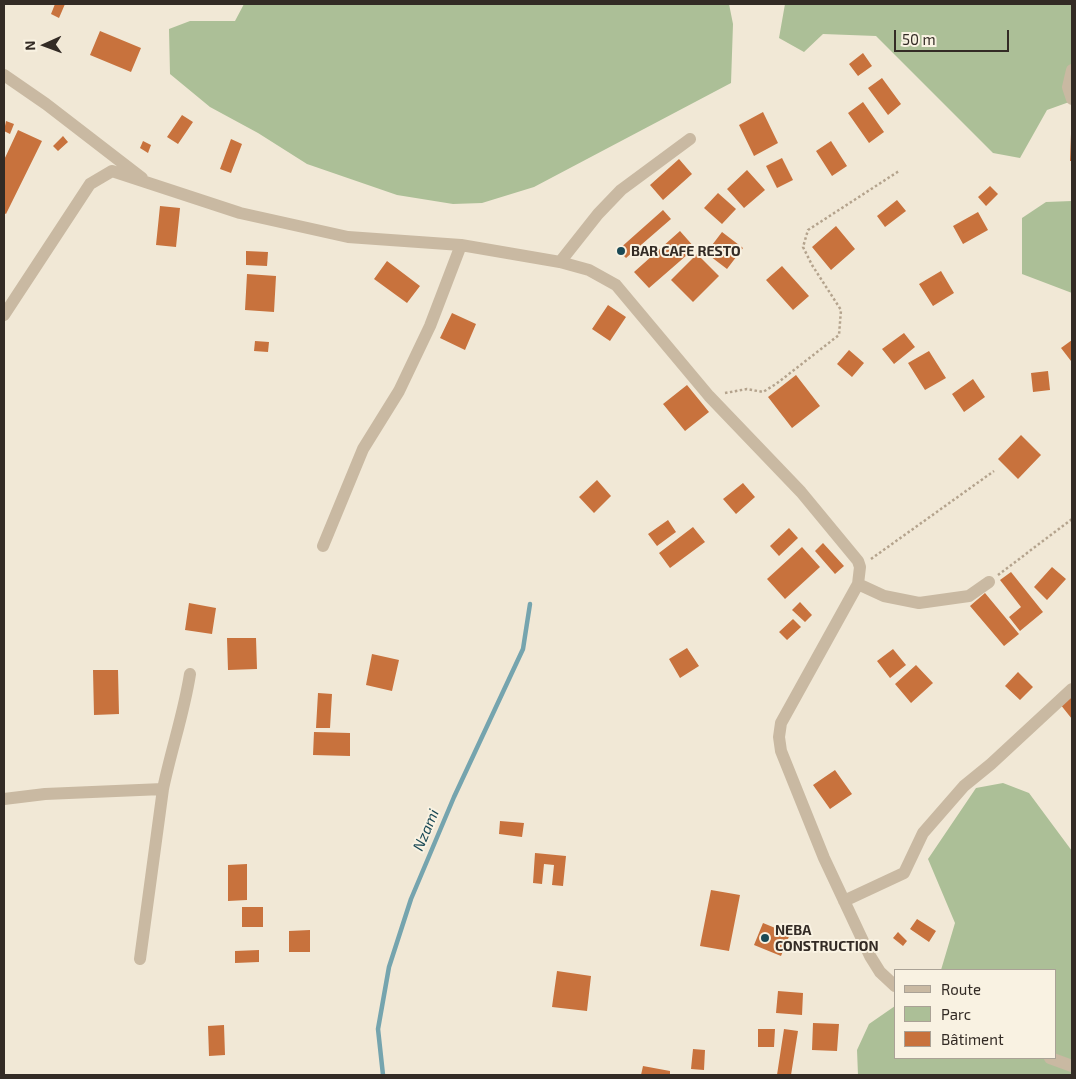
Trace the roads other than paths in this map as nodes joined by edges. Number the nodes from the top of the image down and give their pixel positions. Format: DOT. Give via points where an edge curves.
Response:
graph roads {
  1 [pos="1072,70"];
  2 [pos="4,75"];
  3 [pos="1072,99"];
  4 [pos="690,139"];
  5 [pos="148,182"];
  6 [pos="462,245"];
  7 [pos="560,262"];
  8 [pos="4,315"];
  9 [pos="322,546"];
  10 [pos="989,582"];
  11 [pos="858,584"];
  12 [pos="190,674"];
  13 [pos="1072,689"];
  14 [pos="163,789"];
  15 [pos="4,799"];
  16 [pos="844,901"];
  17 [pos="140,959"];
  18 [pos="894,985"];
  19 [pos="1053,1059"];
  20 [pos="1072,1066"];
  1 -- 3 [label="street" via="1068,86"];
  2 -- 5 [label="street"];
  4 -- 7 [label="street" via="622,190 598,214"];
  5 -- 6 [label="street" via="240,213 348,238"];
  5 -- 8 [label="street" via="112,171 90,184"];
  6 -- 7 [label="street"];
  6 -- 9 [label="street" via="430,326 399,391 364,449"];
  7 -- 11 [label="street" via="589,270 616,285 709,396 802,492 858,561"];
  10 -- 11 [label="street" via="969,596 919,603 884,596"];
  11 -- 16 [label="street" via="781,723 779,737 781,751"];
  12 -- 14 [label="street"];
  13 -- 16 [label="street" via="964,786 923,833 904,873"];
  14 -- 15 [label="street"];
  14 -- 17 [label="street"];
  16 -- 18 [label="street" via="870,956"];
  19 -- 20 [label="street"];
}
